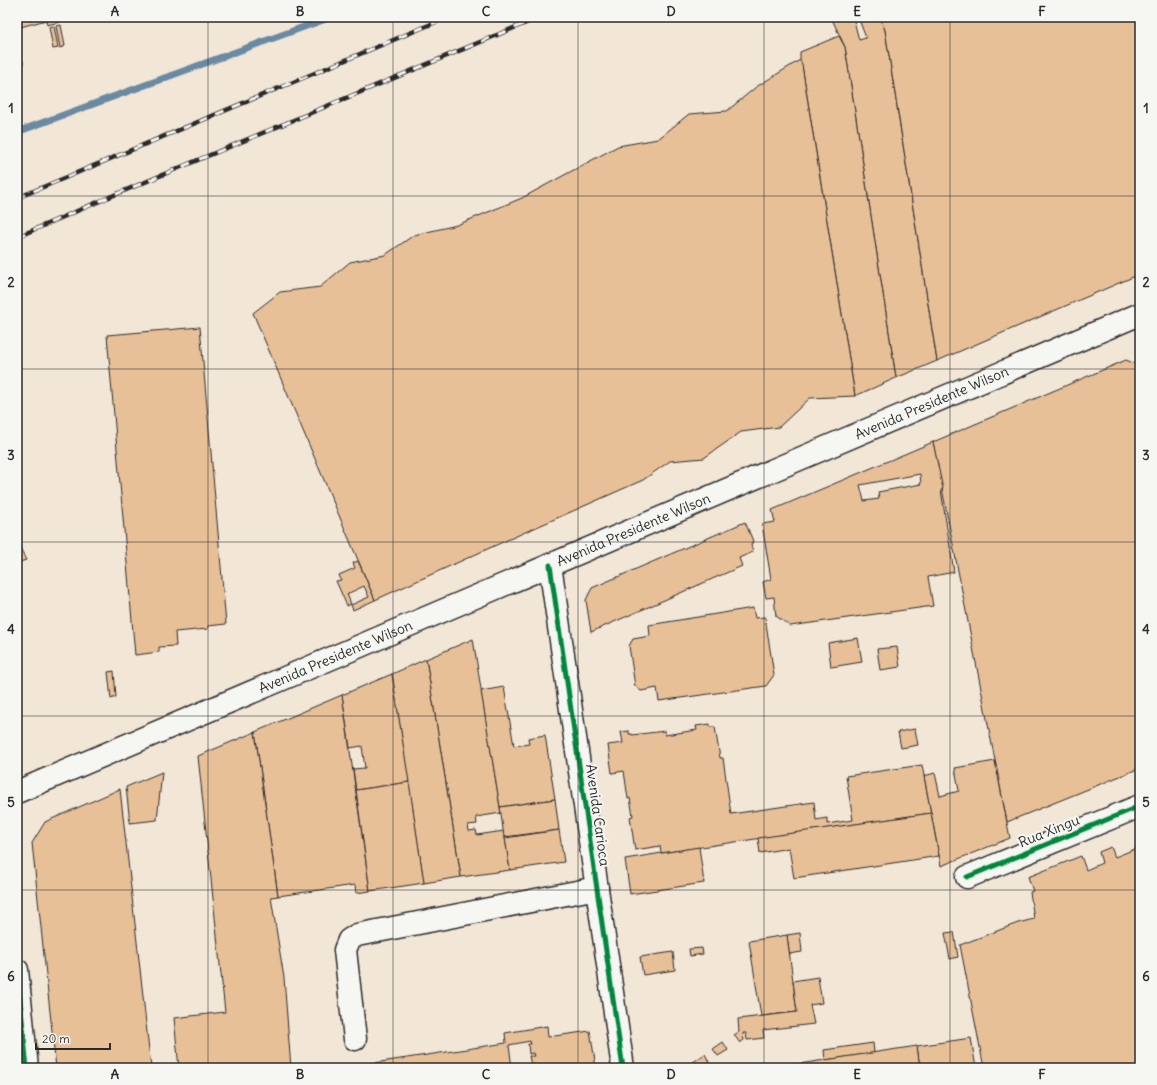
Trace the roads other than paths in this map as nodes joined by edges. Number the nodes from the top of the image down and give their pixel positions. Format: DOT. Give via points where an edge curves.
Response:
graph roads {
  1 [pos="1140,314"];
  2 [pos="550,565"];
  3 [pos="17,792"];
  4 [pos="1140,806"];
  5 [pos="967,877"];
  6 [pos="597,888"];
  7 [pos="17,970"];
  8 [pos="355,1039"];
  9 [pos="27,1068"];
  10 [pos="623,1068"];
  1 -- 2 [label="main road, Avenida Presidente Wilson"];
  2 -- 3 [label="main road, Avenida Presidente Wilson"];
  2 -- 6 [label="main road, Avenida Carioca"];
  4 -- 5 [label="main road, Rua Xingu"];
  6 -- 8 [label="main road" via="357,935 349,940 345,950"];
  6 -- 10 [label="main road, Avenida Carioca"];
  7 -- 9 [label="main road"];
}
